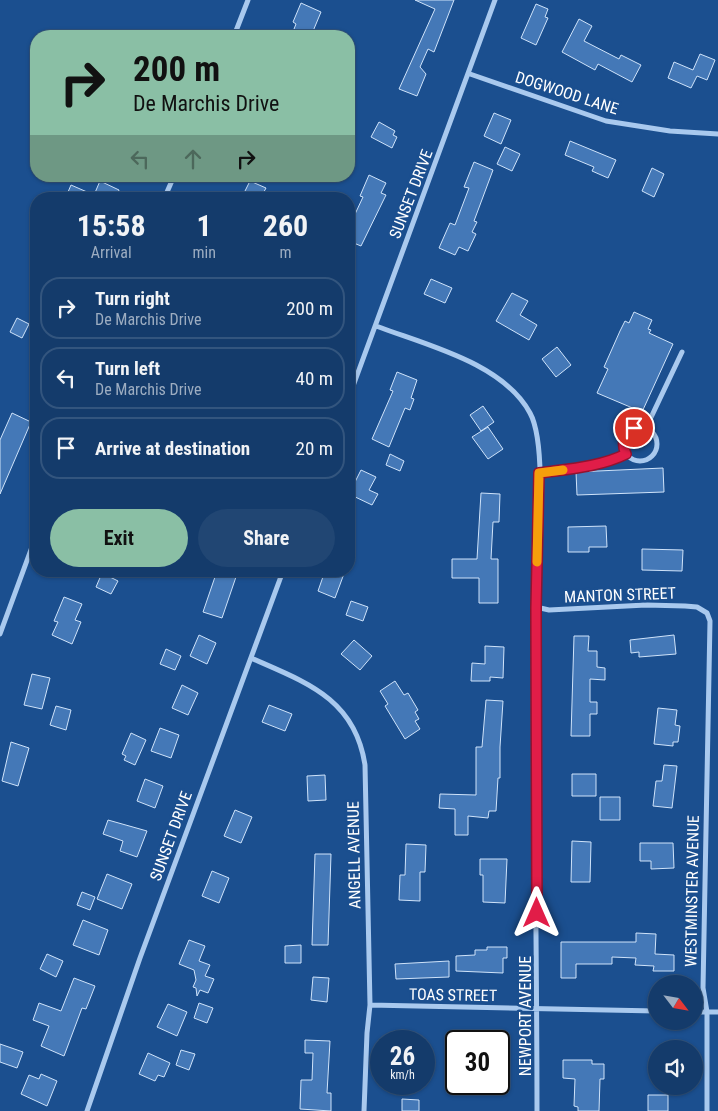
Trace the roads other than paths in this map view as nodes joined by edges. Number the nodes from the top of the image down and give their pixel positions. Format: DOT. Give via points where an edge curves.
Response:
graph roads {
  1 [pos="248,0"];
  2 [pos="495,0"];
  3 [pos="236,30"];
  4 [pos="470,74"];
  5 [pos="718,134"];
  6 [pos="376,326"];
  7 [pos="682,352"];
  8 [pos="355,381"];
  9 [pos="646,428"];
  10 [pos="626,454"];
  11 [pos="539,473"];
  12 [pos="30,552"];
  13 [pos="281,577"];
  14 [pos="536,608"];
  15 [pos="0,634"];
  16 [pos="250,658"];
  17 [pos="709,670"];
  18 [pos="370,1006"];
  19 [pos="537,1009"];
  20 [pos="648,1011"];
  21 [pos="703,1012"];
  22 [pos="707,1012"];
  23 [pos="718,1012"];
  24 [pos="87,1111"];
  25 [pos="364,1111"];
  26 [pos="537,1111"];
  27 [pos="708,1111"];
  1 -- 3 [label="street"];
  2 -- 4 [label="street, SUNSET DRIVE"];
  4 -- 5 [label="street, DOGWOOD LANE" via="606,121 670,131"];
  4 -- 6 [label="street, SUNSET DRIVE"];
  6 -- 8 [label="street, SUNSET DRIVE"];
  6 -- 11 [label="street, NEWPORT AVENUE" via="483,368 513,390 531,414 539,443"];
  7 -- 9 [label="street"];
  9 -- 10 [label="street" via="637,427 627,433 623,444"];
  9 -- 10 [label="street" via="657,440 654,456 641,462"];
  10 -- 11 [label="street" via="570,469"];
  11 -- 14 [label="street, NEWPORT AVENUE"];
  12 -- 15 [label="street"];
  13 -- 16 [label="street, SUNSET DRIVE"];
  14 -- 17 [label="street, MANTON STREET" via="697,607 707,613 710,621"];
  14 -- 19 [label="street, NEWPORT AVENUE"];
  16 -- 18 [label="street, ANGELL AVENUE" via="310,684 336,702 356,731 362,747"];
  16 -- 24 [label="street, SUNSET DRIVE"];
  17 -- 22 [label="street, WESTMINSTER AVENUE" via="703,988"];
  18 -- 19 [label="street, TOAS STREET"];
  18 -- 25 [label="street, ANGELL AVENUE"];
  19 -- 20 [label="street, TOAS STREET"];
  19 -- 26 [label="street, NEWPORT AVENUE"];
  21 -- 22 [label="street"];
  22 -- 23 [label="street"];
  22 -- 27 [label="street, WESTMINSTER AVENUE"];
}
